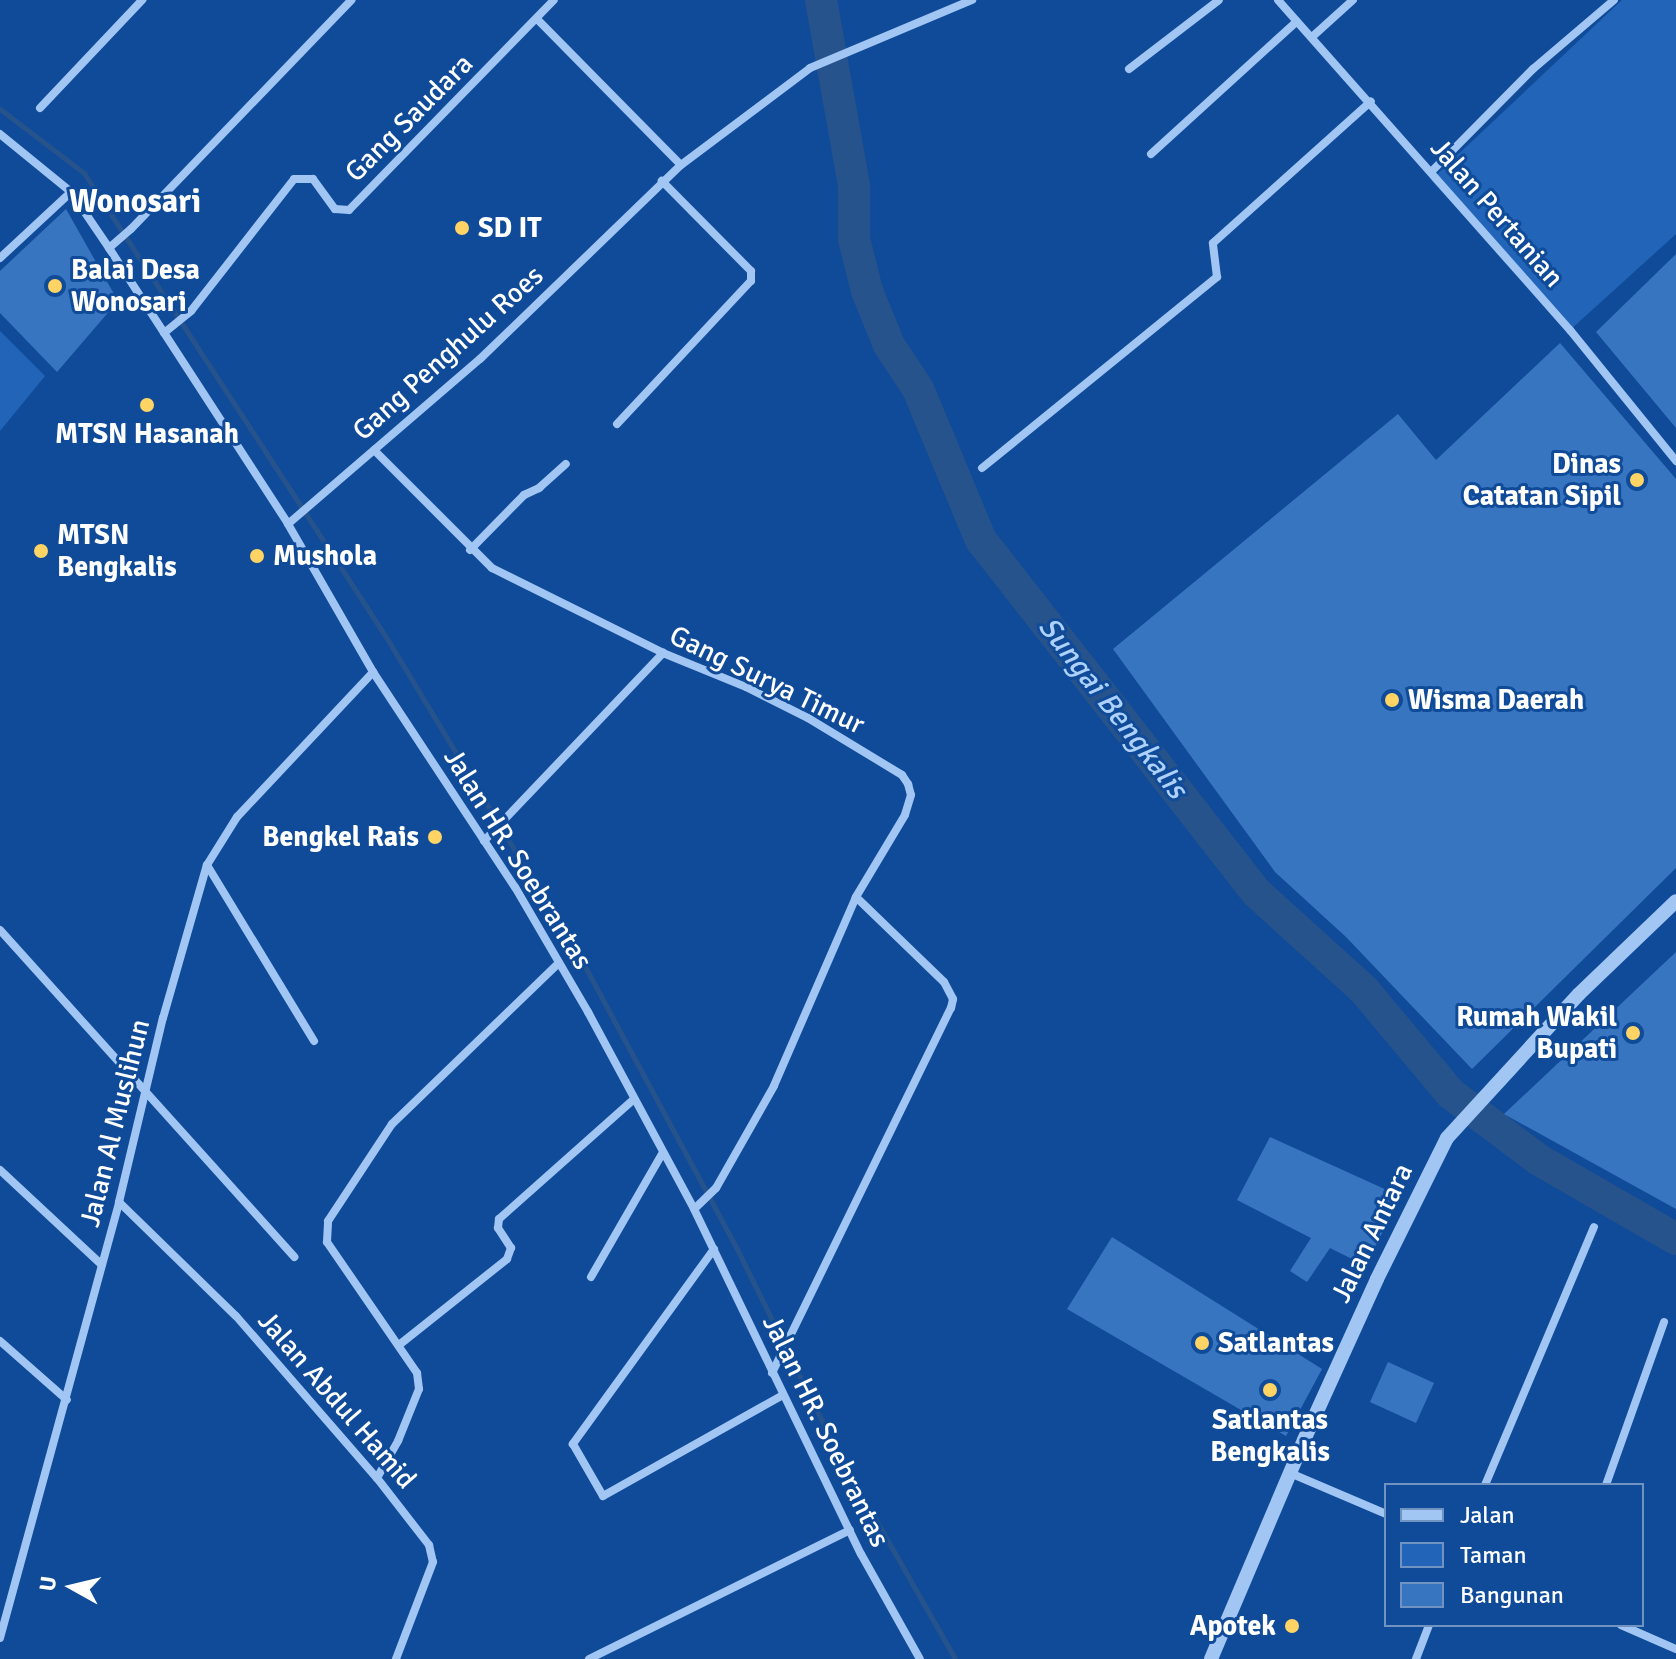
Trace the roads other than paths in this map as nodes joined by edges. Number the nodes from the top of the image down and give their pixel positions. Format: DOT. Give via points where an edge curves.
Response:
graph roads {
  1 [pos="142,0"];
  2 [pos="351,0"];
  3 [pos="554,0"];
  4 [pos="972,0"];
  5 [pos="1219,0"];
  6 [pos="1278,0"];
  7 [pos="1353,0"];
  8 [pos="1614,0"];
  9 [pos="537,19"];
  10 [pos="1297,21"];
  11 [pos="1312,37"];
  12 [pos="1129,69"];
  13 [pos="1371,101"];
  14 [pos="40,108"];
  15 [pos="0,134"];
  16 [pos="1151,154"];
  17 [pos="681,165"];
  18 [pos="1432,171"];
  19 [pos="662,181"];
  20 [pos="71,192"];
  21 [pos="109,248"];
  22 [pos="0,258"];
  23 [pos="164,333"];
  24 [pos="617,424"];
  25 [pos="374,450"];
  26 [pos="1676,461"];
  27 [pos="566,464"];
  28 [pos="982,468"];
  29 [pos="288,524"];
  30 [pos="470,550"];
  31 [pos="663,653"];
  32 [pos="373,672"];
  33 [pos="484,841"];
  34 [pos="207,865"];
  35 [pos="856,897"];
  36 [pos="1676,901"];
  37 [pos="0,930"];
  38 [pos="559,963"];
  39 [pos="314,1041"];
  40 [pos="144,1088"];
  41 [pos="632,1101"];
  42 [pos="662,1154"];
  43 [pos="0,1170"];
  44 [pos="119,1202"];
  45 [pos="694,1209"];
  46 [pos="1594,1227"];
  47 [pos="714,1249"];
  48 [pos="294,1257"];
  49 [pos="102,1265"];
  50 [pos="591,1277"];
  51 [pos="1664,1322"];
  52 [pos="0,1341"];
  53 [pos="399,1345"];
  54 [pos="772,1373"];
  55 [pos="783,1395"];
  56 [pos="67,1400"];
  57 [pos="1290,1473"];
  58 [pos="377,1478"];
  59 [pos="1486,1483"];
  60 [pos="1607,1483"];
  61 [pos="1384,1513"];
  62 [pos="850,1530"];
  63 [pos="1428,1627"];
  64 [pos="1626,1627"];
  65 [pos="0,1638"];
  66 [pos="1676,1649"];
  67 [pos="396,1659"];
  68 [pos="589,1659"];
  69 [pos="920,1659"];
  70 [pos="1211,1659"];
  71 [pos="1416,1659"];
  1 -- 14 [label="street"];
  2 -- 21 [label="street"];
  3 -- 9 [label="street"];
  4 -- 17 [label="street, Gang Penghulu Roes" via="810,68"];
  5 -- 12 [label="street"];
  6 -- 10 [label="street, Jalan Pertanian"];
  7 -- 11 [label="street"];
  8 -- 18 [label="street" via="1533,69"];
  9 -- 17 [label="street"];
  9 -- 23 [label="street, Gang Saudara" via="349,210 335,209 313,179 294,179 191,311"];
  10 -- 11 [label="street, Jalan Pertanian"];
  10 -- 16 [label="street"];
  11 -- 13 [label="street, Jalan Pertanian"];
  13 -- 18 [label="street, Jalan Pertanian"];
  13 -- 28 [label="street" via="1213,243 1217,277"];
  15 -- 20 [label="street, Jalan HR. Soebrantas"];
  17 -- 19 [label="street, Gang Penghulu Roes"];
  18 -- 26 [label="street, Jalan Pertanian"];
  19 -- 24 [label="street" via="751,271 751,281"];
  19 -- 25 [label="street, Gang Penghulu Roes" via="480,359"];
  20 -- 21 [label="street, Jalan HR. Soebrantas"];
  20 -- 22 [label="street"];
  21 -- 23 [label="street, Jalan HR. Soebrantas"];
  23 -- 29 [label="street, Jalan HR. Soebrantas"];
  25 -- 29 [label="street, Gang Penghulu Roes"];
  25 -- 30 [label="street, Gang Surya Timur"];
  27 -- 30 [label="street" via="524,495"];
  29 -- 32 [label="street, Jalan HR. Soebrantas"];
  30 -- 31 [label="street, Gang Surya Timur" via="492,568"];
  31 -- 33 [label="street"];
  31 -- 35 [label="street, Gang Surya Timur" via="808,718 902,775 911,795 908,806"];
  32 -- 33 [label="street, Jalan HR. Soebrantas"];
  32 -- 34 [label="street, Jalan Al Muslihun" via="237,817"];
  33 -- 38 [label="street, Jalan HR. Soebrantas"];
  34 -- 39 [label="street"];
  34 -- 40 [label="street, Jalan Al Muslihun"];
  35 -- 45 [label="street, Gang Surya Timur" via="774,1086 716,1188"];
  35 -- 54 [label="street" via="944,982 953,999"];
  36 -- 57 [label="street, Jalan Antara" via="1579,994 1447,1138"];
  37 -- 40 [label="street"];
  38 -- 41 [label="street, Jalan HR. Soebrantas"];
  38 -- 53 [label="street" via="392,1124 328,1221 327,1242"];
  40 -- 44 [label="street, Jalan Al Muslihun"];
  40 -- 48 [label="street"];
  41 -- 42 [label="street, Jalan HR. Soebrantas"];
  41 -- 53 [label="street" via="499,1219 498,1228 511,1248 507,1259"];
  42 -- 45 [label="street, Jalan HR. Soebrantas"];
  42 -- 50 [label="street"];
  43 -- 49 [label="street"];
  44 -- 49 [label="street, Jalan Al Muslihun"];
  44 -- 58 [label="street, Jalan Abdul Hamid" via="236,1316"];
  45 -- 47 [label="street, Jalan HR. Soebrantas"];
  46 -- 59 [label="street"];
  47 -- 54 [label="street, Jalan HR. Soebrantas"];
  47 -- 55 [label="street" via="573,1444 603,1496"];
  49 -- 56 [label="street, Jalan Al Muslihun"];
  51 -- 60 [label="street"];
  52 -- 56 [label="street"];
  53 -- 58 [label="street" via="414,1366 419,1389"];
  54 -- 55 [label="street, Jalan HR. Soebrantas"];
  55 -- 62 [label="street, Jalan HR. Soebrantas"];
  56 -- 65 [label="street, Jalan Al Muslihun"];
  57 -- 61 [label="street"];
  57 -- 70 [label="street, Jalan Antara"];
  58 -- 67 [label="street, Jalan Abdul Hamid" via="433,1554"];
  62 -- 68 [label="street"];
  62 -- 69 [label="street, Jalan HR. Soebrantas"];
  63 -- 71 [label="street"];
  64 -- 66 [label="street"];
}
